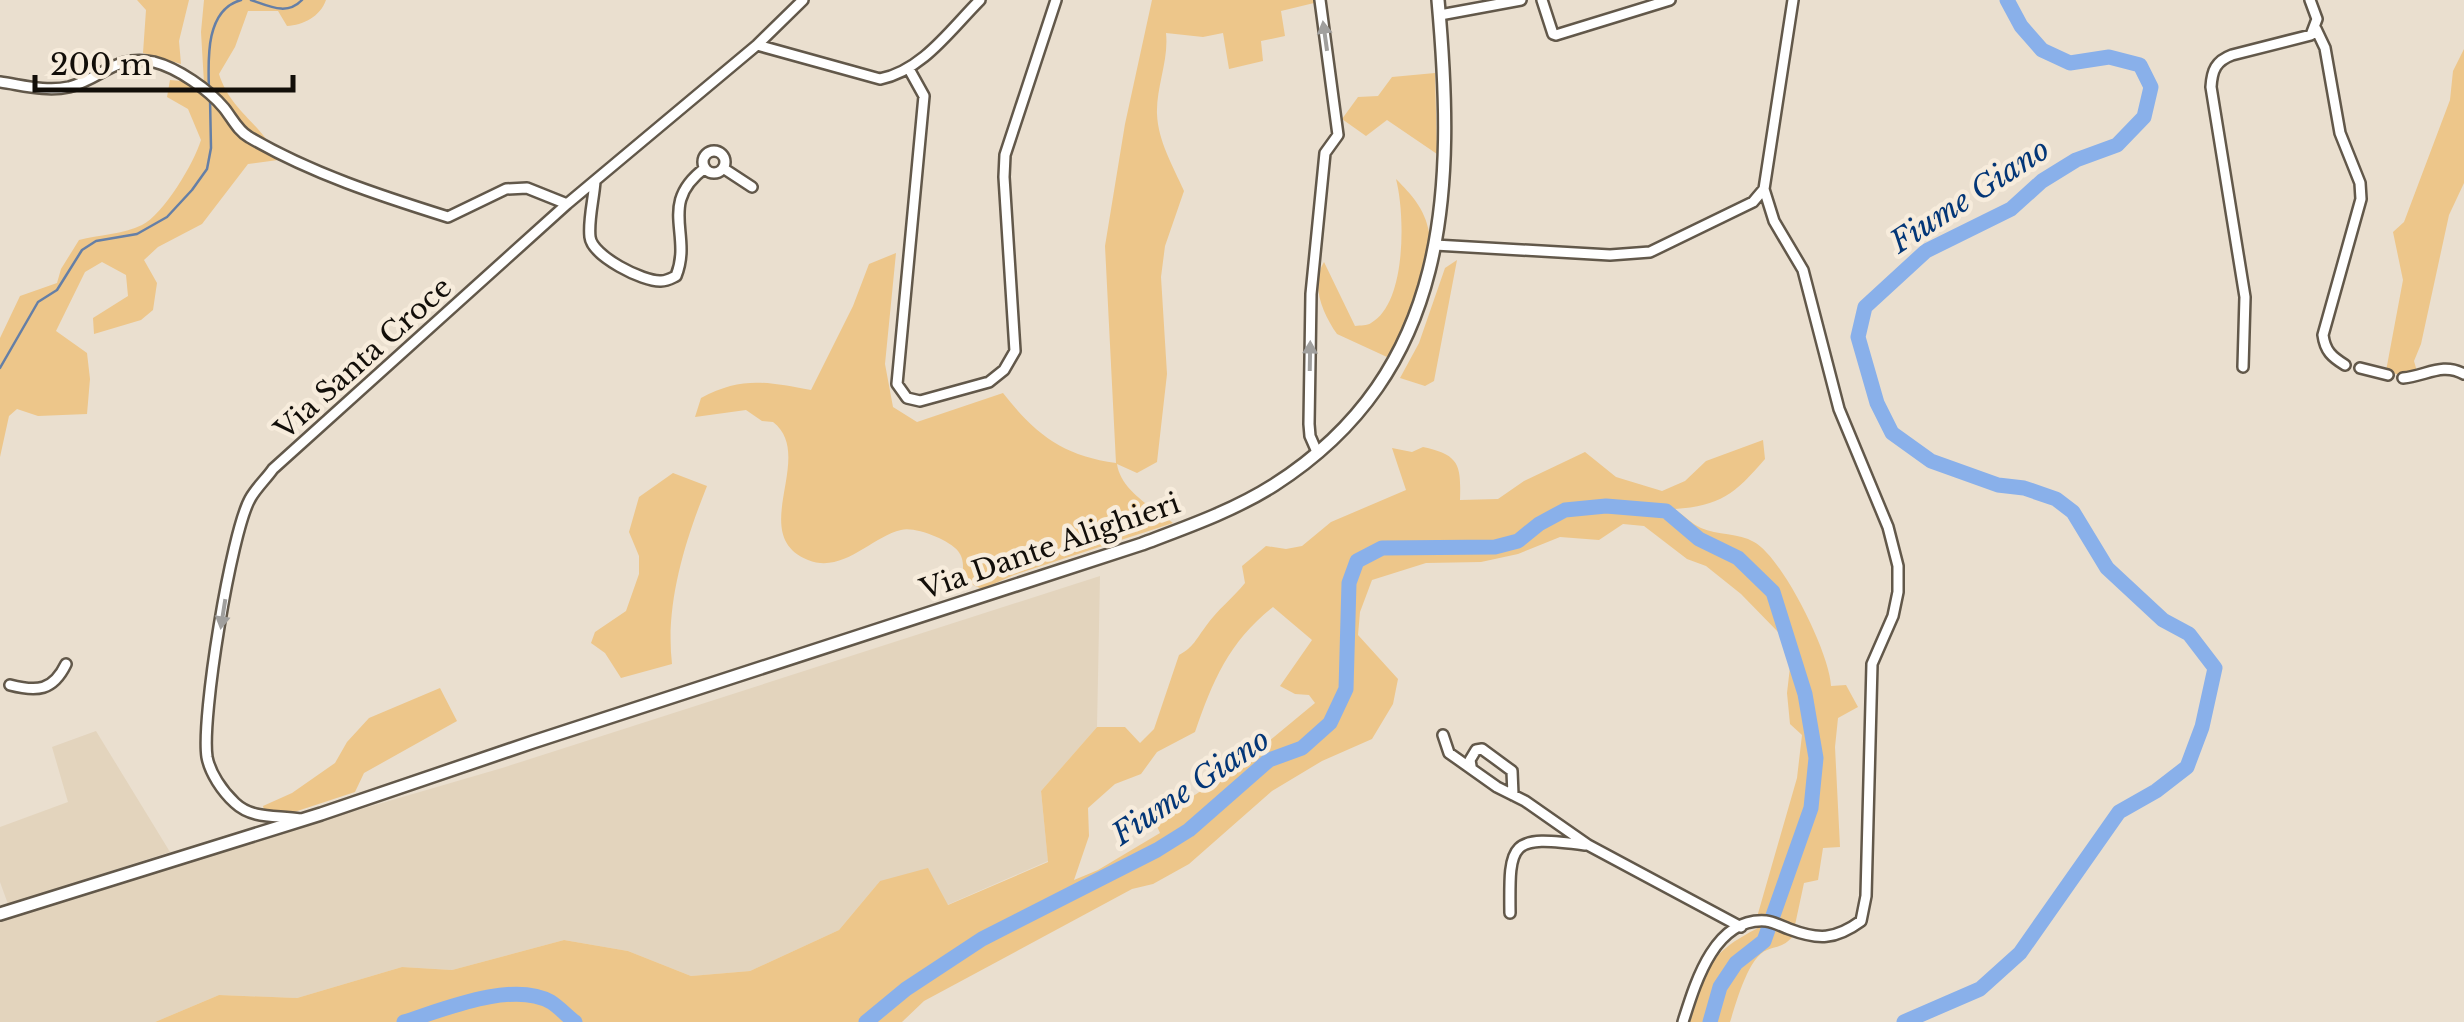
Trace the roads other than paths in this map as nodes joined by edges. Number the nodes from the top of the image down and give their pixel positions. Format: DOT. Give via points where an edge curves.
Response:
graph roads {
  1 [pos="803,0"];
  2 [pos="980,0"];
  3 [pos="1056,0"];
  4 [pos="1320,0"];
  5 [pos="1438,0"];
  6 [pos="1521,0"];
  7 [pos="1542,0"];
  8 [pos="1670,0"];
  9 [pos="1792,0"];
  10 [pos="2310,0"];
  11 [pos="1440,15"];
  12 [pos="2316,29"];
  13 [pos="768,34"];
  14 [pos="757,44"];
  15 [pos="771,49"];
  16 [pos="909,69"];
  17 [pos="0,82"];
  18 [pos="705,168"];
  19 [pos="723,168"];
  20 [pos="595,181"];
  21 [pos="752,187"];
  22 [pos="1764,189"];
  23 [pos="1752,202"];
  24 [pos="567,204"];
  25 [pos="1774,222"];
  26 [pos="1435,245"];
  27 [pos="2345,365"];
  28 [pos="2243,367"];
  29 [pos="2360,368"];
  30 [pos="2464,374"];
  31 [pos="2388,375"];
  32 [pos="2403,378"];
  33 [pos="1317,452"];
  34 [pos="66,664"];
  35 [pos="10,685"];
  36 [pos="1442,735"];
  37 [pos="1471,766"];
  38 [pos="1514,796"];
  39 [pos="302,820"];
  40 [pos="1588,845"];
  41 [pos="1510,913"];
  42 [pos="0,914"];
  43 [pos="1742,927"];
  44 [pos="1683,1022"];
  1 -- 13 [label="street, Via Santa Croce"];
  2 -- 16 [label="street"];
  3 -- 16 [label="street" via="1006,156 1015,351 989,382 920,401 897,384 924,96"];
  33 -- 4 [label="street, one-way" via="1308,424 1311,294 1325,153 1338,135"];
  5 -- 11 [label="main road, Via Dante Alighieri"];
  6 -- 11 [label="street"];
  7 -- 8 [label="street" via="1556,35"];
  9 -- 22 [label="street"];
  10 -- 12 [label="street"];
  11 -- 26 [label="main road, Via Dante Alighieri" via="1447,147"];
  12 -- 27 [label="street" via="2340,133 2360,182 2358,215 2323,335 2324,346"];
  12 -- 28 [label="street" via="2304,39 2221,59 2212,74 2244,298"];
  13 -- 14 [label="street, Via Santa Croce"];
  13 -- 15 [label="street"];
  14 -- 15 [label="street"];
  14 -- 20 [label="street, Via Santa Croce"];
  15 -- 16 [label="street" via="880,79"];
  17 -- 24 [label="street" via="68,87 127,60 155,62 221,104 244,135 313,168 448,216 506,189 527,188"];
  18 -- 19 [label="street"];
  18 -- 19 [label="street" via="706,155 716,152"];
  18 -- 20 [label="street" via="682,195 676,214 679,267 664,281 622,268 594,250"];
  19 -- 21 [label="street"];
  20 -- 24 [label="street, Via Santa Croce"];
  22 -- 23 [label="street"];
  22 -- 25 [label="street"];
  23 -- 25 [label="street"];
  23 -- 26 [label="street" via="1650,252"];
  24 -- 39 [label="street, Via Santa Croce, one-way" via="274,469 250,500 207,710 208,762 236,805 260,816"];
  25 -- 43 [label="street" via="1803,270 1839,409 1888,527 1898,592 1872,664 1860,921 1822,939 1766,921"];
  26 -- 33 [label="main road, Via Dante Alighieri" via="1410,334 1362,410"];
  29 -- 31 [label="street"];
  30 -- 32 [label="street" via="2440,368"];
  33 -- 39 [label="main road, Via Dante Alighieri" via="1217,516 1142,544"];
  34 -- 35 [label="street" via="43,689"];
  36 -- 37 [label="street" via="1449,753"];
  37 -- 38 [label="street"];
  37 -- 38 [label="street" via="1482,748 1512,771"];
  38 -- 40 [label="street"];
  39 -- 42 [label="main road, Via Dante Alighieri"];
  40 -- 41 [label="street" via="1557,841 1512,852"];
  40 -- 43 [label="street"];
  43 -- 44 [label="street" via="1711,953"];
}
